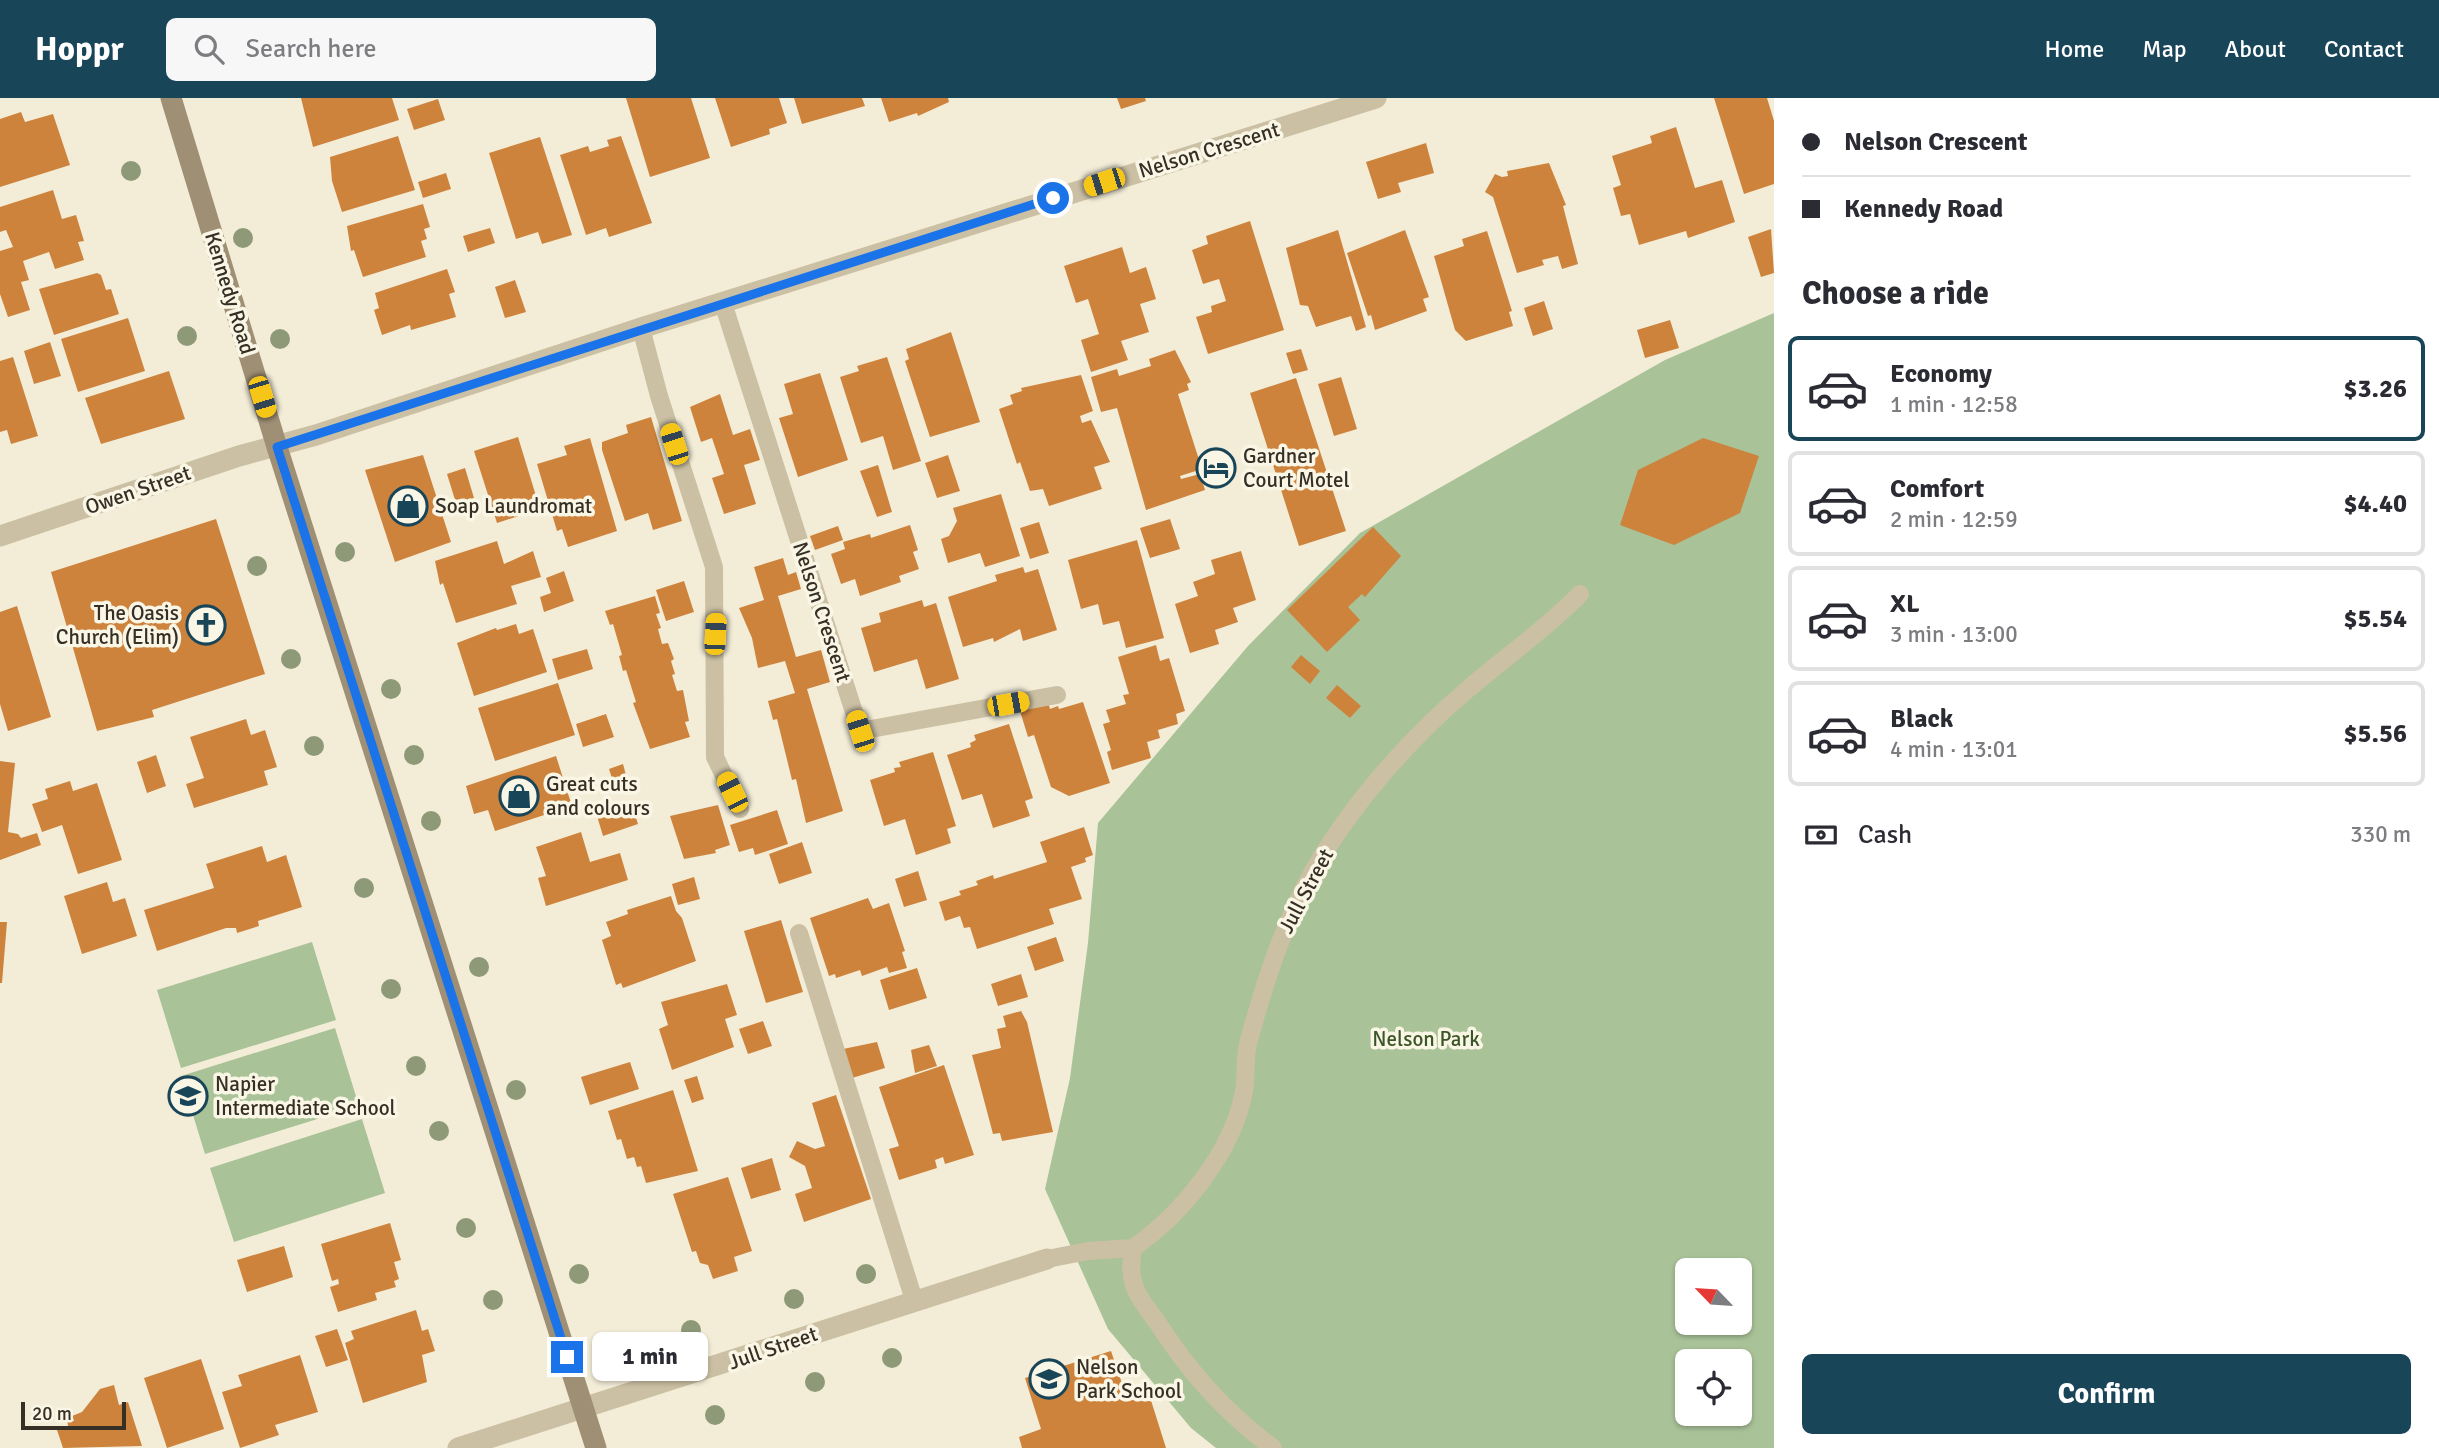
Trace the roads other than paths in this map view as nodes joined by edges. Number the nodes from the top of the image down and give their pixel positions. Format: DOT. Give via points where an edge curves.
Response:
graph roads {
  1 [pos="171,98"];
  2 [pos="1376,98"];
  3 [pos="723,303"];
  4 [pos="642,328"];
  5 [pos="277,447"];
  6 [pos="0,536"];
  7 [pos="1580,594"];
  8 [pos="1058,695"];
  9 [pos="740,809"];
  10 [pos="799,933"];
  11 [pos="1133,1248"];
  12 [pos="1047,1259"];
  13 [pos="914,1300"];
  14 [pos="584,1408"];
  15 [pos="458,1448"];
  16 [pos="596,1448"];
  17 [pos="1273,1448"];
  1 -- 5 [label="main road, Kennedy Road"];
  2 -- 3 [label="street, Nelson Crescent"];
  3 -- 4 [label="street, Nelson Crescent"];
  3 -- 8 [label="lane, Nelson Crescent" via="860,731"];
  4 -- 5 [label="street, Nelson Crescent"];
  4 -- 9 [label="lane" via="714,567 715,757"];
  5 -- 6 [label="street, Owen Street"];
  5 -- 14 [label="main road, Kennedy Road"];
  7 -- 11 [label="lane, Jull Street" via="1533,639 1465,691 1380,778 1346,821 1287,922 1247,1048 1244,1092 1230,1131 1191,1192 1155,1233"];
  10 -- 13 [label="lane"];
  11 -- 12 [label="lane"];
  11 -- 17 [label="lane" via="1130,1268 1135,1288 1179,1356 1238,1422"];
  12 -- 13 [label="street, Jull Street"];
  13 -- 14 [label="street, Jull Street"];
  14 -- 15 [label="street, Jull Street"];
  14 -- 16 [label="main road, Kennedy Road"];
}
